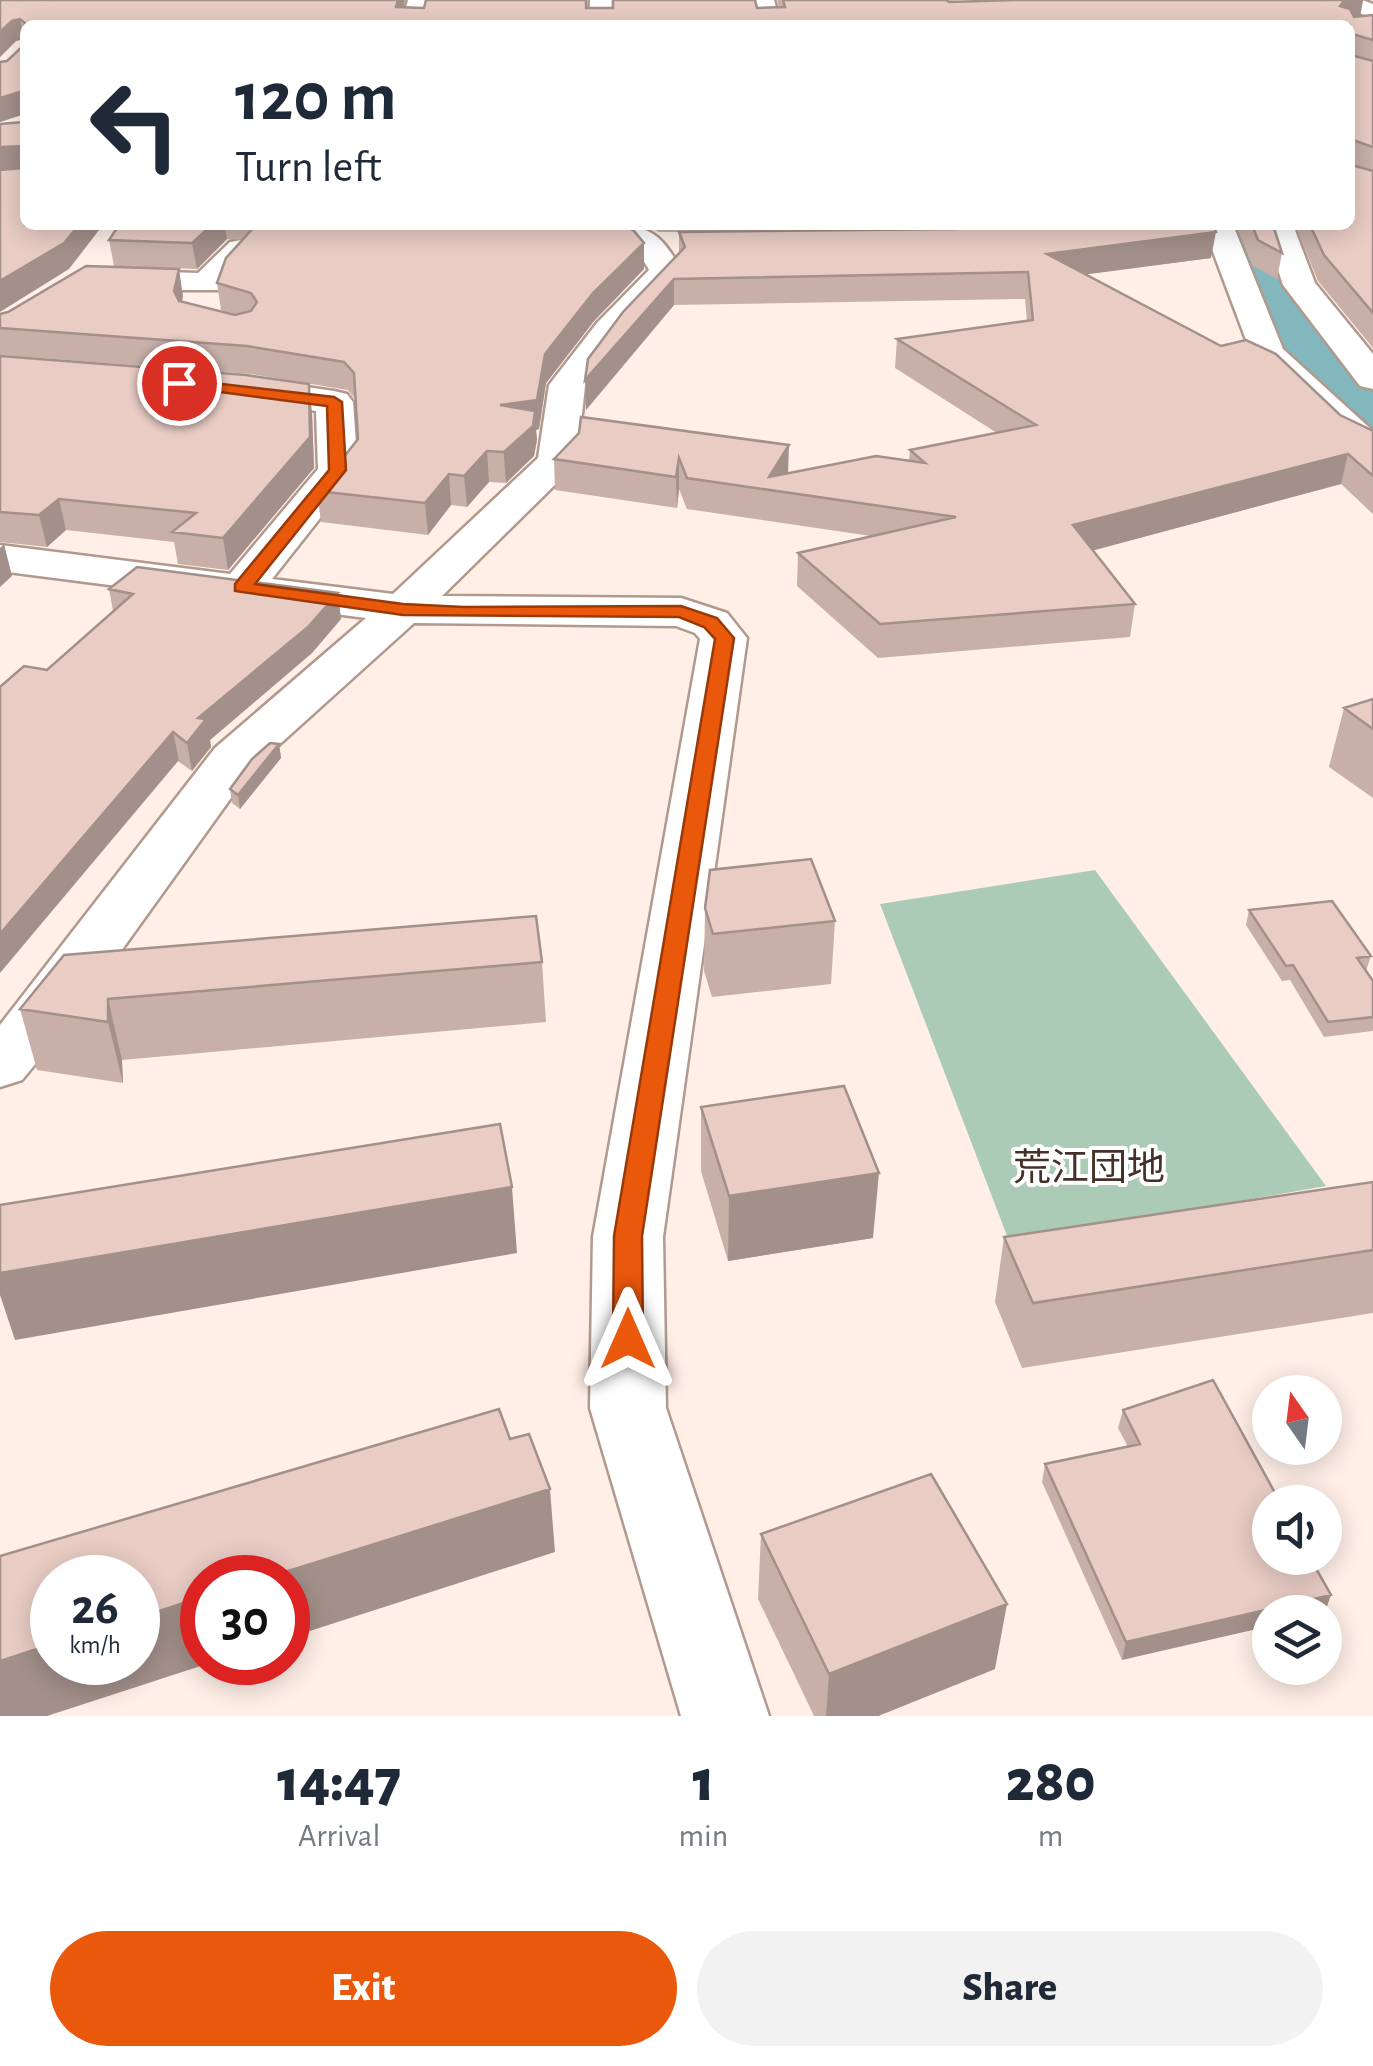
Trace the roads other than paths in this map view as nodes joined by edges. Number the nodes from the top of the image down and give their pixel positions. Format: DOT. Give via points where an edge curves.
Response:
graph roads {
  1 [pos="1342,0"];
  2 [pos="1373,12"];
  3 [pos="1220,230"];
  4 [pos="1280,230"];
  5 [pos="660,239"];
  6 [pos="241,250"];
  7 [pos="103,252"];
  8 [pos="206,283"];
  9 [pos="199,319"];
  10 [pos="1358,359"];
  11 [pos="193,384"];
  12 [pos="1373,448"];
  13 [pos="0,558"];
  14 [pos="242,588"];
  15 [pos="403,609"];
  16 [pos="25,1004"];
  17 [pos="0,1065"];
  18 [pos="725,1716"];
  1 -- 2 [label="street"];
  3 -- 12 [label="street" via="1280,353 1350,434"];
  4 -- 10 [label="street" via="1299,285"];
  5 -- 15 [label="street" via="666,272 567,385 557,461"];
  6 -- 8 [label="street"];
  7 -- 8 [label="street" via="76,284"];
  8 -- 9 [label="street"];
  11 -- 14 [label="street" via="334,402 338,470"];
  13 -- 14 [label="street"];
  14 -- 15 [label="street"];
  15 -- 16 [label="street" via="233,758"];
  15 -- 18 [label="street" via="681,612 710,622 724,638 628,1236 628,1408"];
  16 -- 17 [label="street"];
}
